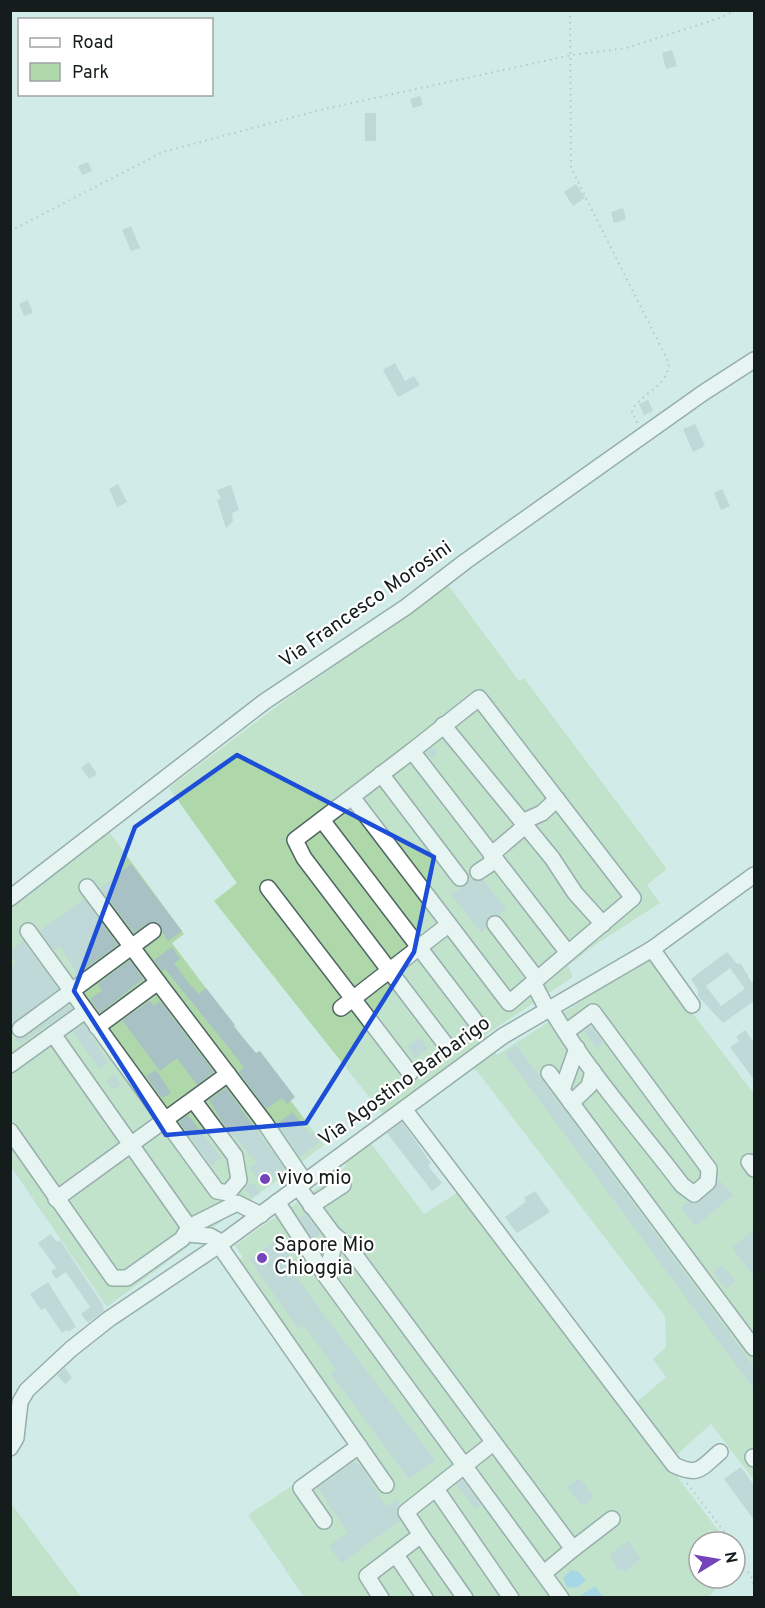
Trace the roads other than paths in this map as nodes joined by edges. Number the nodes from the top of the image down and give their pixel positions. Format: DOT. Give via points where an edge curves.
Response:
graph roads {
  1 [pos="754,360"];
  2 [pos="443,725"];
  3 [pos="412,751"];
  4 [pos="381,774"];
  5 [pos="352,797"];
  6 [pos="557,799"];
  7 [pos="322,820"];
  8 [pos="524,824"];
  9 [pos="493,858"];
  10 [pos="478,872"];
  11 [pos="754,875"];
  12 [pos="460,878"];
  13 [pos="87,887"];
  14 [pos="268,888"];
  15 [pos="10,898"];
  16 [pos="495,924"];
  17 [pos="603,924"];
  18 [pos="448,925"];
  19 [pos="28,931"];
  20 [pos="153,931"];
  21 [pos="132,947"];
  22 [pos="419,948"];
  23 [pos="652,950"];
  24 [pos="568,953"];
  25 [pos="390,970"];
  26 [pos="535,980"];
  27 [pos="158,982"];
  28 [pos="71,992"];
  29 [pos="347,1004"];
  30 [pos="692,1005"];
  31 [pos="549,1010"];
  32 [pos="85,1011"];
  33 [pos="476,1022"];
  34 [pos="97,1027"];
  35 [pos="20,1029"];
  36 [pos="566,1032"];
  37 [pos="53,1034"];
  38 [pos="446,1045"];
  39 [pos="577,1048"];
  40 [pos="10,1065"];
  41 [pos="593,1071"];
  42 [pos="410,1073"];
  43 [pos="549,1073"];
  44 [pos="228,1074"];
  45 [pos="567,1096"];
  46 [pos="194,1101"];
  47 [pos="404,1109"];
  48 [pos="166,1120"];
  49 [pos="10,1131"];
  50 [pos="132,1145"];
  51 [pos="301,1184"];
  52 [pos="343,1185"];
  53 [pos="56,1199"];
  54 [pos="277,1202"];
  55 [pos="311,1206"];
  56 [pos="261,1215"];
  57 [pos="188,1230"];
  58 [pos="337,1238"];
  59 [pos="221,1244"];
  60 [pos="325,1275"];
  61 [pos="754,1348"];
  62 [pos="493,1443"];
  63 [pos="359,1446"];
  64 [pos="10,1448"];
  65 [pos="720,1452"];
  66 [pos="462,1465"];
  67 [pos="386,1485"];
  68 [pos="436,1489"];
  69 [pos="612,1518"];
  70 [pos="324,1521"];
  71 [pos="421,1535"];
  72 [pos="573,1549"];
  73 [pos="396,1555"];
  74 [pos="543,1573"];
  75 [pos="381,1598"];
  76 [pos="425,1598"];
  77 [pos="465,1598"];
  78 [pos="511,1598"];
  79 [pos="561,1598"];
  1 -- 15 [label="street, Via Francesco Morosini" via="406,607 264,702"];
  2 -- 3 [label="street"];
  2 -- 6 [label="street" via="479,698"];
  2 -- 8 [label="street"];
  3 -- 4 [label="street"];
  3 -- 9 [label="street"];
  4 -- 5 [label="street"];
  4 -- 12 [label="street"];
  5 -- 7 [label="street"];
  5 -- 18 [label="street"];
  6 -- 8 [label="street"];
  6 -- 17 [label="street" via="633,898"];
  7 -- 22 [label="street"];
  7 -- 25 [label="street" via="295,840 304,858"];
  8 -- 9 [label="street"];
  8 -- 17 [label="street"];
  9 -- 10 [label="street"];
  9 -- 24 [label="street"];
  11 -- 23 [label="street, Via Agostino Barbarigo"];
  13 -- 21 [label="street"];
  14 -- 29 [label="street"];
  16 -- 26 [label="street"];
  17 -- 24 [label="street"];
  18 -- 22 [label="street"];
  18 -- 26 [label="street" via="509,1003"];
  19 -- 28 [label="street"];
  20 -- 21 [label="street"];
  21 -- 27 [label="street"];
  21 -- 28 [label="street"];
  22 -- 25 [label="street"];
  22 -- 33 [label="street"];
  23 -- 30 [label="street"];
  23 -- 31 [label="street, Via Agostino Barbarigo"];
  24 -- 26 [label="street"];
  25 -- 29 [label="street"];
  25 -- 38 [label="street"];
  26 -- 31 [label="street"];
  27 -- 34 [label="street"];
  27 -- 44 [label="street"];
  28 -- 32 [label="street"];
  28 -- 35 [label="street"];
  29 -- 42 [label="street"];
  31 -- 36 [label="street"];
  31 -- 47 [label="street, Via Agostino Barbarigo" via="503,1036"];
  32 -- 34 [label="street"];
  32 -- 37 [label="street"];
  34 -- 48 [label="street"];
  36 -- 39 [label="street"];
  36 -- 41 [label="street" via="593,1012 709,1169 708,1182 690,1193"];
  37 -- 40 [label="street"];
  37 -- 50 [label="street"];
  39 -- 41 [label="street"];
  39 -- 45 [label="street"];
  41 -- 45 [label="street" via="589,1086"];
  43 -- 45 [label="street"];
  44 -- 46 [label="street"];
  44 -- 51 [label="street"];
  45 -- 61 [label="street"];
  46 -- 48 [label="street"];
  46 -- 48 [label="street" via="235,1156 239,1180 228,1193 217,1191"];
  47 -- 51 [label="street, Via Agostino Barbarigo"];
  47 -- 65 [label="street" via="667,1456 690,1472 698,1471"];
  48 -- 50 [label="street"];
  49 -- 53 [label="street"];
  50 -- 53 [label="street"];
  50 -- 57 [label="street"];
  51 -- 54 [label="street, Via Agostino Barbarigo"];
  51 -- 55 [label="street"];
  52 -- 55 [label="street"];
  53 -- 57 [label="street" via="113,1278 120,1280"];
  54 -- 56 [label="street, Via Agostino Barbarigo"];
  54 -- 60 [label="street"];
  55 -- 58 [label="street"];
  56 -- 57 [label="street" via="237,1203"];
  56 -- 59 [label="street, Via Agostino Barbarigo"];
  57 -- 59 [label="street" via="210,1236"];
  58 -- 60 [label="street"];
  58 -- 62 [label="street" via="349,1247"];
  59 -- 63 [label="street"];
  59 -- 64 [label="street, Via Agostino Barbarigo" via="109,1319 27,1390 20,1402 16,1438"];
  60 -- 66 [label="street"];
  62 -- 66 [label="street"];
  62 -- 72 [label="street"];
  63 -- 67 [label="street"];
  63 -- 70 [label="street" via="301,1488"];
  66 -- 68 [label="street"];
  66 -- 74 [label="street"];
  68 -- 71 [label="street" via="405,1512"];
  68 -- 78 [label="street"];
  69 -- 72 [label="street"];
  71 -- 73 [label="street"];
  71 -- 77 [label="street"];
  72 -- 74 [label="street"];
  73 -- 75 [label="street" via="367,1576"];
  73 -- 76 [label="street"];
  74 -- 79 [label="street"];
}
